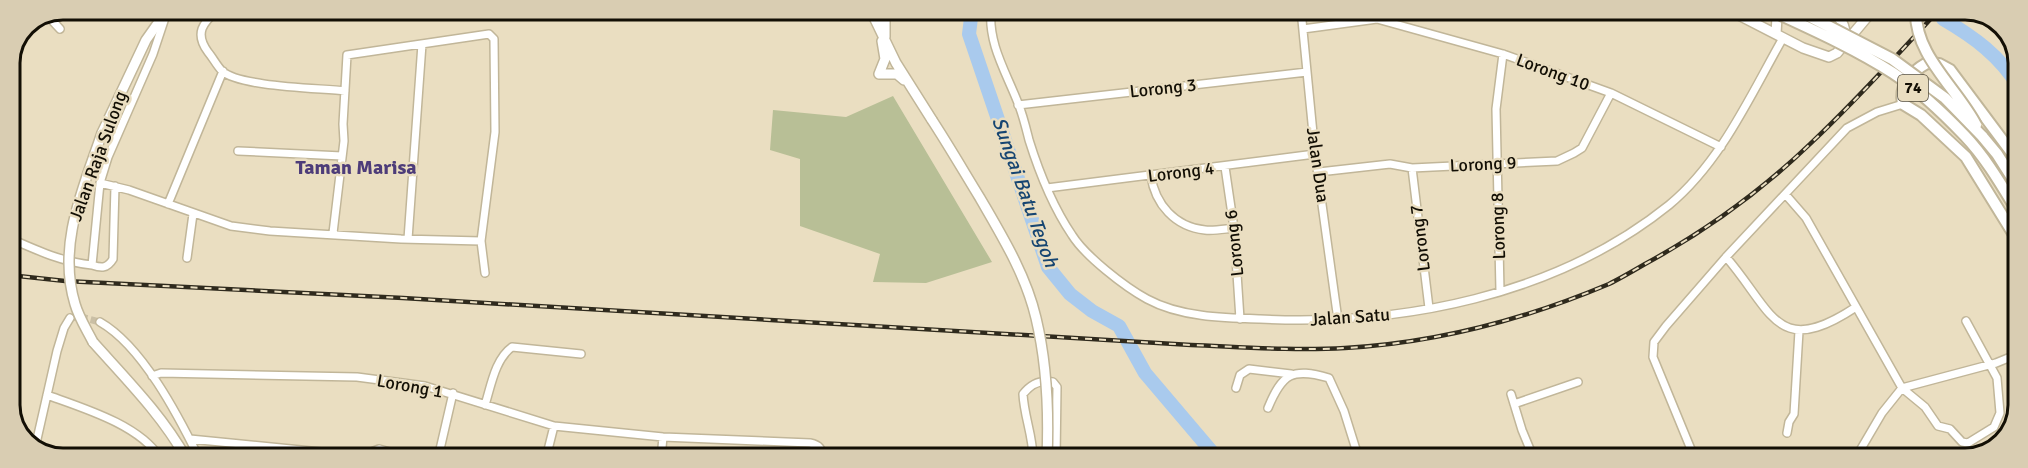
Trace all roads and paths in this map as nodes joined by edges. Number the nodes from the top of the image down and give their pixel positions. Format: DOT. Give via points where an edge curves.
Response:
graph roads {
  1 [pos="161,20"];
  2 [pos="164,20"];
  3 [pos="208,20"];
  4 [pos="875,20"];
  5 [pos="885,20"];
  6 [pos="991,20"];
  7 [pos="1302,20"];
  8 [pos="1370,20"];
  9 [pos="1381,20"];
  10 [pos="1749,20"];
  11 [pos="1777,20"];
  12 [pos="1790,20"];
  13 [pos="1817,20"];
  14 [pos="1842,20"];
  15 [pos="1865,20"];
  16 [pos="1917,20"];
  17 [pos="52,21"];
  18 [pos="878,27"];
  19 [pos="60,29"];
  20 [pos="1303,29"];
  21 [pos="1780,36"];
  22 [pos="885,40"];
  23 [pos="1846,42"];
  24 [pos="422,44"];
  25 [pos="1503,54"];
  26 [pos="223,71"];
  27 [pos="1307,72"];
  28 [pos="910,84"];
  29 [pos="345,91"];
  30 [pos="1611,93"];
  31 [pos="1903,104"];
  32 [pos="1018,105"];
  33 [pos="1982,136"];
  34 [pos="1721,147"];
  35 [pos="2008,148"];
  36 [pos="238,151"];
  37 [pos="1315,154"];
  38 [pos="342,156"];
  39 [pos="1497,163"];
  40 [pos="1225,167"];
  41 [pos="1412,168"];
  42 [pos="2008,171"];
  43 [pos="1319,172"];
  44 [pos="1151,176"];
  45 [pos="100,183"];
  46 [pos="115,186"];
  47 [pos="1047,188"];
  48 [pos="1786,195"];
  49 [pos="2008,196"];
  50 [pos="168,204"];
  51 [pos="193,214"];
  52 [pos="2008,225"];
  53 [pos="1234,228"];
  54 [pos="333,233"];
  55 [pos="408,239"];
  56 [pos="481,241"];
  57 [pos="20,242"];
  58 [pos="1726,257"];
  59 [pos="187,258"];
  60 [pos="92,265"];
  61 [pos="485,273"];
  62 [pos="1500,291"];
  63 [pos="1856,307"];
  64 [pos="1429,308"];
  65 [pos="70,318"];
  66 [pos="1240,319"];
  67 [pos="1338,320"];
  68 [pos="1966,321"];
  69 [pos="100,322"];
  70 [pos="1799,331"];
  71 [pos="581,354"];
  72 [pos="2008,358"];
  73 [pos="1991,365"];
  74 [pos="1293,374"];
  75 [pos="153,376"];
  76 [pos="1578,382"];
  77 [pos="1236,388"];
  78 [pos="1902,388"];
  79 [pos="453,393"];
  80 [pos="1511,394"];
  81 [pos="47,395"];
  82 [pos="1514,404"];
  83 [pos="485,405"];
  84 [pos="1268,408"];
  85 [pos="554,426"];
  86 [pos="1786,433"];
  87 [pos="663,437"];
  88 [pos="190,439"];
  89 [pos="37,440"];
  90 [pos="153,448"];
  91 [pos="180,448"];
  92 [pos="194,448"];
  93 [pos="281,448"];
  94 [pos="440,448"];
  95 [pos="548,448"];
  96 [pos="662,448"];
  97 [pos="820,448"];
  98 [pos="1033,448"];
  99 [pos="1047,448"];
  100 [pos="1056,448"];
  101 [pos="1356,448"];
  102 [pos="1530,448"];
  103 [pos="1690,448"];
  104 [pos="1861,448"];
  1 -- 91 [label="street, Jalan Raja Sulong, bridge" via="146,40 102,134 76,209 68,249 69,274 75,305 93,342"];
  2 -- 45 [label="street"];
  3 -- 26 [label="street" via="203,25 203,45"];
  4 -- 18 [label="street"];
  5 -- 22 [label="street"];
  6 -- 32 [label="street, Jalan Satu" via="992,40"];
  7 -- 20 [label="street, Jalan Dua"];
  8 -- 20 [label="street, Lorong 10"];
  9 -- 25 [label="street, Lorong 10"];
  10 -- 21 [label="street"];
  11 -- 21 [label="street"];
  12 -- 49 [label="main road, 74, bridge" via="1892,72 1913,88 1967,138"];
  13 -- 33 [label="main road, 74, bridge" via="1892,58 1945,98"];
  14 -- 23 [label="street"];
  15 -- 23 [label="street"];
  16 -- 33 [label="main road, bridge" via="1928,54"];
  17 -- 19 [label="street"];
  18 -- 22 [label="street"];
  18 -- 28 [label="street" via="885,59 879,74 897,74"];
  20 -- 27 [label="street, Jalan Dua"];
  21 -- 23 [label="street" via="1828,57"];
  21 -- 34 [label="street, Jalan Satu"];
  22 -- 28 [label="street"];
  24 -- 29 [label="street" via="347,55"];
  24 -- 55 [label="street"];
  24 -- 56 [label="street" via="489,34 494,39 495,132"];
  25 -- 30 [label="street, Lorong 10"];
  25 -- 39 [label="street, Lorong 8" via="1496,109"];
  26 -- 29 [label="street" via="253,82"];
  26 -- 50 [label="street"];
  27 -- 32 [label="street, Lorong 3"];
  27 -- 37 [label="street, Jalan Dua"];
  28 -- 99 [label="street, bridge" via="1017,265 1036,316 1042,348 1048,397"];
  29 -- 38 [label="street"];
  30 -- 34 [label="street, Lorong 10"];
  30 -- 39 [label="street, Lorong 9" via="1582,148 1574,153 1557,161"];
  31 -- 35 [label="main road" via="1903,89 1916,70 1927,63 1944,66"];
  31 -- 48 [label="street" via="1847,128"];
  31 -- 52 [label="main road" via="1921,115 1966,157"];
  32 -- 47 [label="street, Jalan Satu"];
  33 -- 42 [label="main road, 74"];
  34 -- 62 [label="street, Jalan Satu" via="1670,204 1633,230 1545,277"];
  36 -- 38 [label="street"];
  37 -- 40 [label="street, Lorong 4"];
  37 -- 43 [label="street, Jalan Dua"];
  38 -- 54 [label="street"];
  39 -- 41 [label="street, Lorong 9"];
  39 -- 62 [label="street, Lorong 8"];
  40 -- 44 [label="street, Lorong 4"];
  40 -- 53 [label="street, Lorong 6"];
  41 -- 43 [label="street, Lorong 9" via="1390,164"];
  41 -- 64 [label="street, Lorong 7"];
  43 -- 67 [label="street, Jalan Dua"];
  44 -- 47 [label="street, Lorong 4"];
  44 -- 53 [label="street" via="1160,204 1179,221 1207,230"];
  45 -- 46 [label="street"];
  45 -- 60 [label="street"];
  46 -- 50 [label="street"];
  46 -- 60 [label="street" via="113,259 105,267"];
  47 -- 66 [label="street, Jalan Satu" via="1072,236 1130,288 1149,300 1182,311"];
  48 -- 58 [label="street"];
  48 -- 63 [label="street" via="1806,218"];
  50 -- 51 [label="street"];
  51 -- 54 [label="street" via="231,226"];
  51 -- 59 [label="street"];
  53 -- 66 [label="street, Lorong 6"];
  54 -- 55 [label="street"];
  55 -- 56 [label="street"];
  56 -- 61 [label="street"];
  57 -- 60 [label="street" via="57,258"];
  58 -- 70 [label="street" via="1772,319"];
  58 -- 103 [label="street" via="1654,342 1653,357"];
  62 -- 64 [label="street, Jalan Satu"];
  63 -- 70 [label="street" via="1843,316"];
  63 -- 78 [label="street"];
  64 -- 67 [label="street, Jalan Satu"];
  65 -- 81 [label="street"];
  66 -- 67 [label="street, Jalan Satu"];
  68 -- 73 [label="street"];
  69 -- 75 [label="street" via="121,338"];
  70 -- 86 [label="street" via="1794,414"];
  71 -- 83 [label="street" via="512,347 499,362"];
  72 -- 73 [label="street"];
  73 -- 78 [label="street"];
  73 -- 78 [label="street" via="1997,378 2000,418 1994,427 1968,443 1936,424 1925,407"];
  74 -- 77 [label="street" via="1249,369 1240,375"];
  74 -- 84 [label="street" via="1276,388"];
  74 -- 101 [label="street" via="1329,378"];
  75 -- 79 [label="street, Lorong 1" via="357,376"];
  75 -- 88 [label="street"];
  76 -- 82 [label="street"];
  78 -- 104 [label="street"];
  79 -- 83 [label="street, Lorong 1"];
  79 -- 94 [label="street"];
  80 -- 82 [label="street"];
  81 -- 89 [label="street"];
  81 -- 90 [label="street" via="107,418"];
  82 -- 102 [label="street"];
  83 -- 85 [label="street, Lorong 1"];
  85 -- 87 [label="street, Lorong 1"];
  85 -- 95 [label="street"];
  87 -- 96 [label="street"];
  87 -- 97 [label="street, Lorong 1" via="810,443"];
  88 -- 92 [label="street"];
  88 -- 93 [label="street"];
  98 -- 100 [label="street" via="1023,394 1030,385 1048,381 1057,387"];
}
